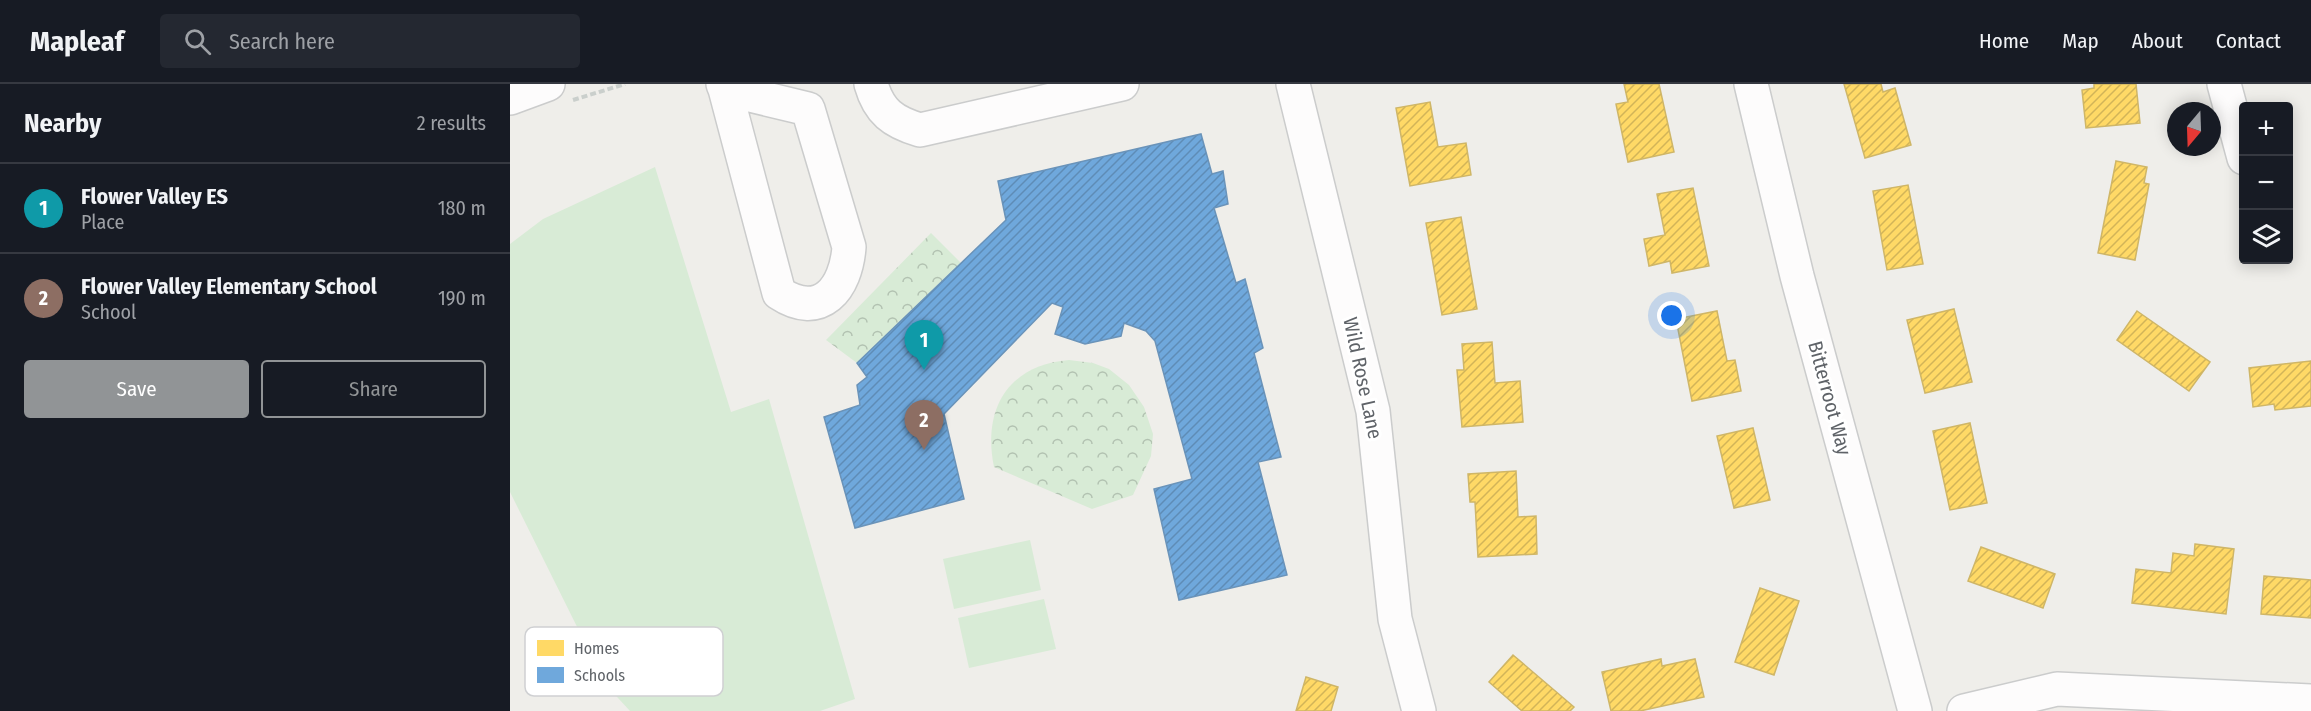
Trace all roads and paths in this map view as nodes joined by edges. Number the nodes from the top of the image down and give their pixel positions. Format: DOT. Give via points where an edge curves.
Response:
graph roads {
  1 [pos="548,84"];
  2 [pos="871,84"];
  3 [pos="1122,84"];
  4 [pos="1293,84"];
  5 [pos="1750,84"];
  6 [pos="2224,84"];
  7 [pos="724,86"];
  8 [pos="510,98"];
  9 [pos="2243,156"];
  10 [pos="2311,701"];
  11 [pos="1419,711"];
  12 [pos="1915,711"];
  13 [pos="1964,711"];
  1 -- 8 [label="street"];
  2 -- 3 [label="street" via="876,99 897,123 920,130"];
  4 -- 11 [label="street, Wild Rose Lane" via="1373,411 1395,619"];
  5 -- 12 [label="street, Bitterroot Way" via="1797,276"];
  6 -- 9 [label="street"];
  7 -- 7 [label="street" via="779,293 794,303 812,303 828,297 848,269 849,247 808,109"];
  10 -- 13 [label="street" via="2057,689"];
}
